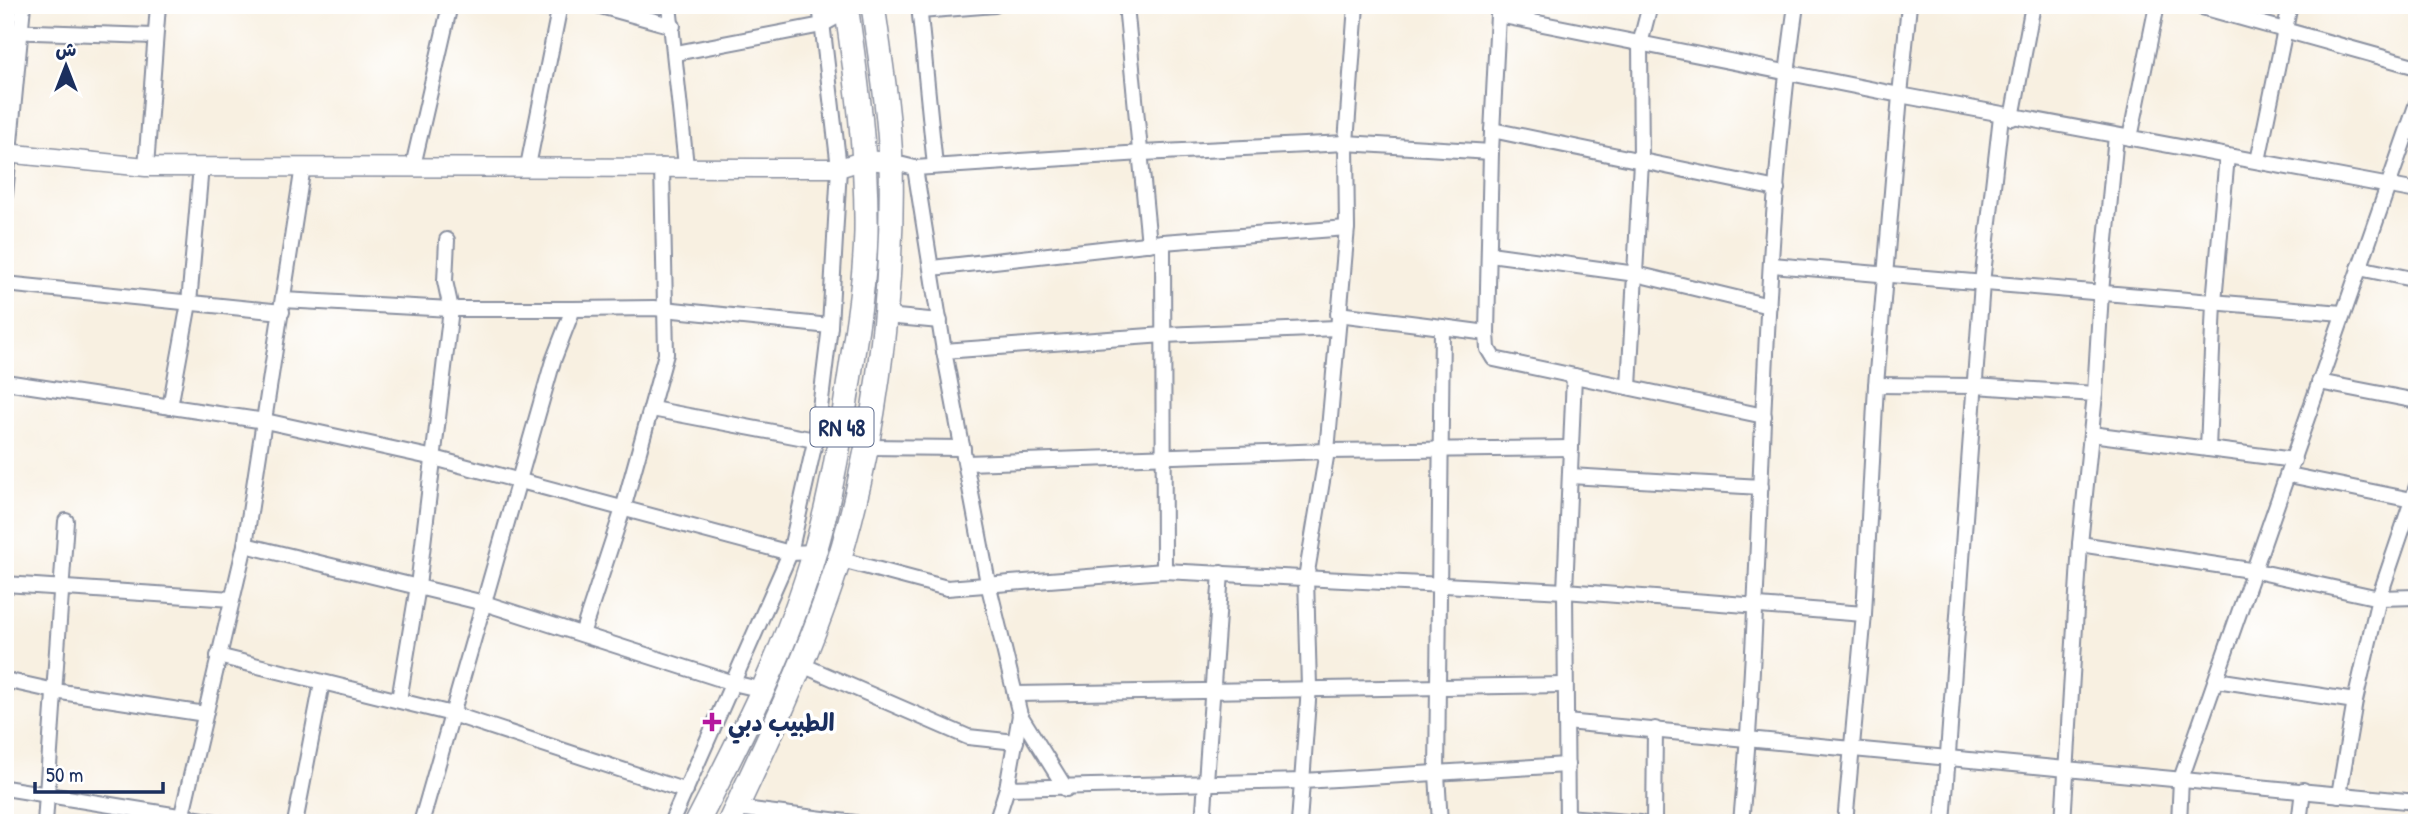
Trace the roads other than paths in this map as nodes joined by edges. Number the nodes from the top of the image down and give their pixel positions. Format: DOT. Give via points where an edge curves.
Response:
graph roads {
  1 [pos="23,5"];
  2 [pos="158,5"];
  3 [pos="450,5"];
  4 [pos="560,5"];
  5 [pos="597,5"];
  6 [pos="669,5"];
  7 [pos="820,5"];
  8 [pos="873,5"];
  9 [pos="995,5"];
  10 [pos="1126,5"];
  11 [pos="1356,5"];
  12 [pos="1650,5"];
  13 [pos="1796,5"];
  14 [pos="1909,5"];
  15 [pos="2033,5"];
  16 [pos="2157,5"];
  17 [pos="2196,5"];
  18 [pos="2290,5"];
  19 [pos="847,8"];
  20 [pos="919,8"];
  21 [pos="1498,10"];
  22 [pos="822,25"];
  23 [pos="673,26"];
  24 [pos="2285,30"];
  25 [pos="5,31"];
  26 [pos="21,33"];
  27 [pos="154,36"];
  28 [pos="1640,44"];
  29 [pos="676,53"];
  30 [pos="2417,67"];
  31 [pos="1786,74"];
  32 [pos="1900,95"];
  33 [pos="2417,103"];
  34 [pos="2007,117"];
  35 [pos="1492,130"];
  36 [pos="2123,137"];
  37 [pos="1346,143"];
  38 [pos="1491,152"];
  39 [pos="7,153"];
  40 [pos="1142,153"];
  41 [pos="2227,156"];
  42 [pos="865,160"];
  43 [pos="1641,161"];
  44 [pos="2258,161"];
  45 [pos="891,162"];
  46 [pos="201,166"];
  47 [pos="303,166"];
  48 [pos="412,166"];
  49 [pos="528,166"];
  50 [pos="662,166"];
  51 [pos="686,166"];
  52 [pos="935,166"];
  53 [pos="146,167"];
  54 [pos="839,167"];
  55 [pos="915,168"];
  56 [pos="2386,184"];
  57 [pos="1777,189"];
  58 [pos="2417,191"];
  59 [pos="5,195"];
  60 [pos="1347,228"];
  61 [pos="447,240"];
  62 [pos="1156,243"];
  63 [pos="1490,254"];
  64 [pos="1772,265"];
  65 [pos="932,268"];
  66 [pos="2360,268"];
  67 [pos="1636,274"];
  68 [pos="1885,277"];
  69 [pos="2417,280"];
  70 [pos="1982,283"];
  71 [pos="5,284"];
  72 [pos="2101,292"];
  73 [pos="2214,302"];
  74 [pos="189,303"];
  75 [pos="282,306"];
  76 [pos="1769,306"];
  77 [pos="451,309"];
  78 [pos="573,309"];
  79 [pos="664,309"];
  80 [pos="2342,313"];
  81 [pos="886,316"];
  82 [pos="940,321"];
  83 [pos="1338,321"];
  84 [pos="830,326"];
  85 [pos="1442,327"];
  86 [pos="1487,333"];
  87 [pos="1164,335"];
  88 [pos="944,351"];
  89 [pos="1574,376"];
  90 [pos="5,382"];
  91 [pos="2319,382"];
  92 [pos="1876,385"];
  93 [pos="1975,386"];
  94 [pos="1629,387"];
  95 [pos="2095,394"];
  96 [pos="2417,401"];
  97 [pos="170,407"];
  98 [pos="652,409"];
  99 [pos="1764,416"];
  100 [pos="265,421"];
  101 [pos="2091,433"];
  102 [pos="815,440"];
  103 [pos="864,447"];
  104 [pos="1571,448"];
  105 [pos="2208,449"];
  106 [pos="1442,450"];
  107 [pos="1327,451"];
  108 [pos="964,456"];
  109 [pos="1164,457"];
  110 [pos="434,458"];
  111 [pos="2294,460"];
  112 [pos="2288,475"];
  113 [pos="1570,476"];
  114 [pos="518,483"];
  115 [pos="1760,487"];
  116 [pos="2414,493"];
  117 [pos="622,509"];
  118 [pos="66,521"];
  119 [pos="2080,544"];
  120 [pos="245,545"];
  121 [pos="815,552"];
  122 [pos="790,553"];
  123 [pos="838,559"];
  124 [pos="1164,571"];
  125 [pos="2256,571"];
  126 [pos="1221,573"];
  127 [pos="1306,578"];
  128 [pos="988,583"];
  129 [pos="5,584"];
  130 [pos="1439,584"];
  131 [pos="62,586"];
  132 [pos="418,586"];
  133 [pos="1565,591"];
  134 [pos="2417,597"];
  135 [pos="2379,598"];
  136 [pos="232,599"];
  137 [pos="484,603"];
  138 [pos="1754,605"];
  139 [pos="1864,614"];
  140 [pos="582,634"];
  141 [pos="218,656"];
  142 [pos="800,664"];
  143 [pos="5,680"];
  144 [pos="2216,680"];
  145 [pos="321,683"];
  146 [pos="733,683"];
  147 [pos="1565,685"];
  148 [pos="1309,687"];
  149 [pos="1438,688"];
  150 [pos="763,690"];
  151 [pos="55,691"];
  152 [pos="1214,691"];
  153 [pos="1015,694"];
  154 [pos="399,700"];
  155 [pos="2355,701"];
  156 [pos="205,713"];
  157 [pos="452,713"];
  158 [pos="1020,715"];
  159 [pos="1566,722"];
  160 [pos="1655,729"];
  161 [pos="1749,739"];
  162 [pos="1016,742"];
  163 [pos="1850,748"];
  164 [pos="1947,759"];
  165 [pos="1567,765"];
  166 [pos="2065,768"];
  167 [pos="1437,774"];
  168 [pos="2181,779"];
  169 [pos="1303,781"];
  170 [pos="1207,784"];
  171 [pos="5,788"];
  172 [pos="1007,788"];
  173 [pos="1066,789"];
  174 [pos="686,790"];
  175 [pos="2303,790"];
  176 [pos="47,794"];
  177 [pos="2339,795"];
  178 [pos="2417,802"];
  179 [pos="732,815"];
  180 [pos="181,819"];
  181 [pos="1567,820"];
  182 [pos="45,823"];
  183 [pos="222,823"];
  184 [pos="295,823"];
  185 [pos="421,823"];
  186 [pos="671,823"];
  187 [pos="697,823"];
  188 [pos="855,823"];
  189 [pos="996,823"];
  190 [pos="1203,823"];
  191 [pos="1299,823"];
  192 [pos="1440,823"];
  193 [pos="1640,823"];
  194 [pos="1654,823"];
  195 [pos="1741,823"];
  196 [pos="1845,823"];
  197 [pos="1943,823"];
  198 [pos="2063,823"];
  199 [pos="2179,823"];
  200 [pos="2299,823"];
  1 -- 26 [label="street"];
  2 -- 27 [label="street"];
  3 -- 48 [label="street"];
  4 -- 49 [label="street"];
  5 -- 23 [label="street"];
  6 -- 23 [label="street"];
  7 -- 22 [label="street"];
  8 -- 45 [label="highway, RN 48"];
  9 -- 20 [label="street"];
  10 -- 40 [label="street"];
  11 -- 37 [label="street"];
  12 -- 28 [label="street"];
  13 -- 31 [label="street"];
  14 -- 32 [label="street"];
  15 -- 34 [label="street"];
  16 -- 36 [label="street"];
  17 -- 24 [label="street"];
  18 -- 24 [label="street"];
  19 -- 22 [label="street"];
  19 -- 42 [label="highway, RN 48"];
  20 -- 52 [label="street"];
  21 -- 28 [label="street"];
  21 -- 35 [label="street"];
  22 -- 29 [label="street"];
  22 -- 54 [label="street"];
  23 -- 29 [label="street"];
  24 -- 30 [label="street"];
  24 -- 44 [label="street"];
  25 -- 26 [label="street"];
  26 -- 27 [label="street"];
  26 -- 39 [label="street"];
  27 -- 53 [label="street"];
  28 -- 31 [label="street"];
  28 -- 43 [label="street"];
  29 -- 51 [label="street"];
  31 -- 32 [label="street"];
  31 -- 57 [label="street"];
  32 -- 34 [label="street"];
  32 -- 68 [label="street"];
  33 -- 56 [label="street"];
  34 -- 36 [label="street"];
  34 -- 70 [label="street"];
  35 -- 38 [label="street"];
  35 -- 43 [label="street"];
  36 -- 41 [label="street"];
  36 -- 72 [label="street"];
  37 -- 38 [label="street"];
  37 -- 40 [label="street"];
  37 -- 60 [label="street"];
  38 -- 63 [label="street"];
  39 -- 53 [label="street"];
  39 -- 59 [label="street"];
  40 -- 52 [label="street"];
  40 -- 62 [label="street"];
  41 -- 44 [label="street"];
  41 -- 73 [label="street"];
  42 -- 45 [label="street"];
  42 -- 54 [label="street"];
  42 -- 121 [label="highway, RN 48" via="861,301 829,499"];
  43 -- 57 [label="street"];
  43 -- 67 [label="street"];
  44 -- 56 [label="street"];
  45 -- 55 [label="street"];
  45 -- 81 [label="highway, RN 48"];
  46 -- 47 [label="street"];
  46 -- 53 [label="street"];
  46 -- 74 [label="street"];
  47 -- 48 [label="street"];
  47 -- 75 [label="street"];
  48 -- 49 [label="street"];
  49 -- 50 [label="street"];
  50 -- 51 [label="street"];
  50 -- 79 [label="street"];
  51 -- 54 [label="street"];
  52 -- 55 [label="street"];
  54 -- 84 [label="street"];
  55 -- 65 [label="street"];
  56 -- 58 [label="street"];
  56 -- 66 [label="street"];
  57 -- 64 [label="street"];
  60 -- 62 [label="street"];
  60 -- 83 [label="street"];
  61 -- 77 [label="street" via="444,281"];
  62 -- 65 [label="street"];
  62 -- 87 [label="street"];
  63 -- 67 [label="street"];
  63 -- 86 [label="street"];
  64 -- 68 [label="street"];
  64 -- 76 [label="street"];
  65 -- 82 [label="street"];
  66 -- 69 [label="street"];
  66 -- 80 [label="street"];
  67 -- 76 [label="street"];
  67 -- 94 [label="street"];
  68 -- 70 [label="street"];
  68 -- 92 [label="street"];
  70 -- 72 [label="street"];
  70 -- 93 [label="street"];
  71 -- 74 [label="street"];
  72 -- 73 [label="street"];
  72 -- 95 [label="street"];
  73 -- 80 [label="street"];
  73 -- 105 [label="street"];
  74 -- 75 [label="street"];
  74 -- 97 [label="street"];
  75 -- 77 [label="street"];
  75 -- 100 [label="street"];
  76 -- 99 [label="street"];
  77 -- 78 [label="street"];
  77 -- 110 [label="street"];
  78 -- 79 [label="street"];
  78 -- 114 [label="street"];
  79 -- 84 [label="street"];
  79 -- 98 [label="street" via="666,354"];
  80 -- 91 [label="street"];
  81 -- 82 [label="street"];
  81 -- 103 [label="highway, RN 48"];
  82 -- 88 [label="street"];
  83 -- 85 [label="street"];
  83 -- 87 [label="street"];
  83 -- 107 [label="street"];
  84 -- 102 [label="street"];
  85 -- 86 [label="street"];
  85 -- 106 [label="street"];
  86 -- 89 [label="street" via="1494,359"];
  87 -- 88 [label="street"];
  87 -- 109 [label="street"];
  88 -- 108 [label="street"];
  89 -- 94 [label="street"];
  89 -- 104 [label="street"];
  90 -- 97 [label="street"];
  91 -- 96 [label="street"];
  91 -- 111 [label="street"];
  92 -- 93 [label="street"];
  92 -- 139 [label="street"];
  93 -- 95 [label="street"];
  93 -- 164 [label="street"];
  94 -- 99 [label="street"];
  95 -- 101 [label="street"];
  97 -- 100 [label="street"];
  98 -- 102 [label="street"];
  98 -- 117 [label="street"];
  99 -- 115 [label="street"];
  100 -- 110 [label="street"];
  100 -- 120 [label="street"];
  101 -- 105 [label="street"];
  101 -- 119 [label="street"];
  102 -- 122 [label="street"];
  103 -- 108 [label="street"];
  103 -- 123 [label="highway, RN 48"];
  104 -- 106 [label="street"];
  104 -- 113 [label="street"];
  105 -- 111 [label="street"];
  106 -- 107 [label="street"];
  106 -- 130 [label="street"];
  107 -- 109 [label="street"];
  107 -- 127 [label="street"];
  108 -- 109 [label="street"];
  108 -- 128 [label="street"];
  109 -- 124 [label="street"];
  110 -- 114 [label="street"];
  110 -- 132 [label="street"];
  111 -- 112 [label="street"];
  112 -- 116 [label="street"];
  112 -- 125 [label="street"];
  113 -- 115 [label="street"];
  113 -- 133 [label="street"];
  114 -- 117 [label="street"];
  114 -- 137 [label="street"];
  115 -- 138 [label="street"];
  116 -- 135 [label="street"];
  117 -- 122 [label="street"];
  117 -- 140 [label="street"];
  118 -- 131 [label="street"];
  119 -- 125 [label="street"];
  119 -- 166 [label="street"];
  120 -- 132 [label="street"];
  120 -- 136 [label="street"];
  121 -- 122 [label="street"];
  121 -- 150 [label="highway, RN 48"];
  122 -- 146 [label="street"];
  123 -- 128 [label="street" via="937,587 972,588"];
  123 -- 142 [label="highway, RN 48"];
  124 -- 126 [label="street"];
  124 -- 128 [label="street"];
  125 -- 135 [label="street"];
  125 -- 144 [label="street"];
  126 -- 127 [label="street"];
  126 -- 152 [label="street"];
  127 -- 130 [label="street"];
  127 -- 148 [label="street"];
  128 -- 153 [label="street"];
  129 -- 131 [label="street"];
  130 -- 133 [label="street"];
  130 -- 149 [label="street"];
  131 -- 136 [label="street"];
  131 -- 151 [label="street"];
  132 -- 137 [label="street"];
  132 -- 154 [label="street"];
  133 -- 138 [label="street"];
  133 -- 147 [label="street"];
  134 -- 135 [label="street"];
  135 -- 155 [label="street"];
  136 -- 141 [label="street"];
  137 -- 140 [label="street"];
  137 -- 157 [label="street"];
  138 -- 139 [label="street"];
  138 -- 161 [label="street"];
  139 -- 163 [label="street"];
  140 -- 146 [label="street"];
  141 -- 145 [label="street"];
  141 -- 156 [label="street"];
  142 -- 162 [label="street" via="968,737"];
  142 -- 179 [label="highway, RN 48"];
  143 -- 151 [label="street"];
  144 -- 155 [label="street"];
  144 -- 168 [label="street"];
  145 -- 154 [label="street"];
  145 -- 184 [label="street"];
  146 -- 150 [label="street"];
  146 -- 174 [label="street"];
  147 -- 149 [label="street"];
  147 -- 159 [label="street"];
  148 -- 149 [label="street"];
  148 -- 152 [label="street"];
  148 -- 169 [label="street"];
  149 -- 167 [label="street"];
  150 -- 187 [label="highway, RN 48"];
  151 -- 156 [label="street"];
  151 -- 176 [label="street"];
  152 -- 153 [label="street"];
  152 -- 170 [label="street"];
  153 -- 158 [label="street"];
  154 -- 157 [label="street"];
  155 -- 177 [label="street"];
  156 -- 180 [label="street"];
  157 -- 174 [label="street"];
  157 -- 185 [label="street"];
  158 -- 162 [label="street"];
  158 -- 173 [label="street"];
  159 -- 160 [label="street"];
  159 -- 165 [label="street"];
  160 -- 161 [label="street"];
  160 -- 194 [label="street"];
  161 -- 163 [label="street"];
  161 -- 195 [label="street"];
  162 -- 172 [label="street"];
  163 -- 164 [label="street"];
  163 -- 196 [label="street"];
  164 -- 166 [label="street"];
  164 -- 197 [label="street"];
  165 -- 167 [label="street"];
  165 -- 181 [label="street"];
  166 -- 168 [label="street"];
  166 -- 198 [label="street"];
  167 -- 169 [label="street"];
  167 -- 192 [label="street"];
  168 -- 175 [label="street"];
  168 -- 199 [label="street"];
  169 -- 170 [label="street"];
  169 -- 191 [label="street"];
  170 -- 173 [label="street"];
  170 -- 190 [label="street"];
  171 -- 176 [label="street"];
  172 -- 173 [label="street"];
  172 -- 189 [label="street"];
  174 -- 186 [label="street"];
  175 -- 177 [label="street"];
  175 -- 200 [label="street"];
  176 -- 180 [label="street"];
  176 -- 182 [label="street"];
  177 -- 178 [label="street"];
  179 -- 188 [label="street"];
  180 -- 183 [label="street"];
  181 -- 193 [label="street"];
}
